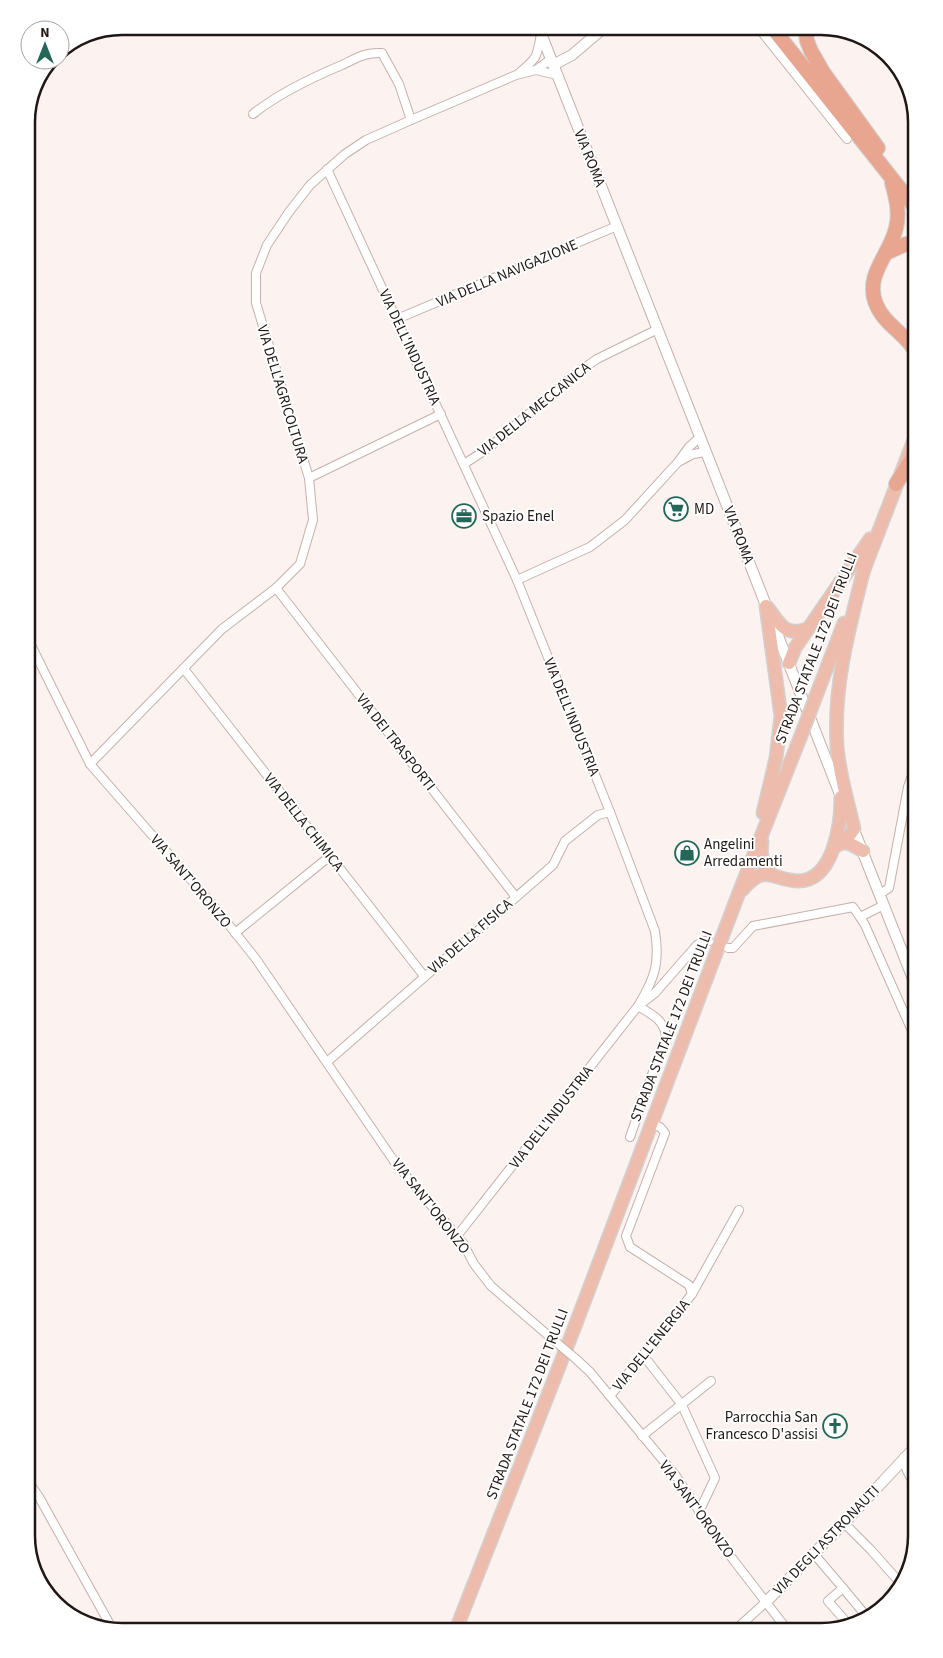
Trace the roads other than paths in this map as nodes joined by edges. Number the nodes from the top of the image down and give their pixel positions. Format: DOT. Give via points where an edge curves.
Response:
graph roads {
  1 [pos="539,35"];
  2 [pos="541,35"];
  3 [pos="595,35"];
  4 [pos="764,35"];
  5 [pos="777,35"];
  6 [pos="786,35"];
  7 [pos="807,35"];
  8 [pos="535,60"];
  9 [pos="554,66"];
  10 [pos="536,70"];
  11 [pos="516,75"];
  12 [pos="253,114"];
  13 [pos="411,120"];
  14 [pos="847,139"];
  15 [pos="327,169"];
  16 [pos="890,177"];
  17 [pos="906,187"];
  18 [pos="908,189"];
  19 [pos="908,199"];
  20 [pos="617,226"];
  21 [pos="908,244"];
  22 [pos="886,253"];
  23 [pos="397,319"];
  24 [pos="892,326"];
  25 [pos="658,329"];
  26 [pos="908,333"];
  27 [pos="908,341"];
  28 [pos="442,414"];
  29 [pos="700,436"];
  30 [pos="706,452"];
  31 [pos="908,454"];
  32 [pos="678,462"];
  33 [pos="464,464"];
  34 [pos="908,465"];
  35 [pos="309,478"];
  36 [pos="896,484"];
  37 [pos="884,516"];
  38 [pos="866,565"];
  39 [pos="517,580"];
  40 [pos="276,588"];
  41 [pos="766,606"];
  42 [pos="807,629"];
  43 [pos="35,653"];
  44 [pos="789,663"];
  45 [pos="184,669"];
  46 [pos="90,764"];
  47 [pos="908,787"];
  48 [pos="841,797"];
  49 [pos="610,812"];
  50 [pos="765,824"];
  51 [pos="854,829"];
  52 [pos="836,846"];
  53 [pos="863,851"];
  54 [pos="330,856"];
  55 [pos="749,866"];
  56 [pos="772,874"];
  57 [pos="880,894"];
  58 [pos="738,895"];
  59 [pos="515,896"];
  60 [pos="884,905"];
  61 [pos="860,917"];
  62 [pos="235,933"];
  63 [pos="709,941"];
  64 [pos="728,948"];
  65 [pos="908,966"];
  66 [pos="657,969"];
  67 [pos="424,976"];
  68 [pos="669,977"];
  69 [pos="638,1006"];
  70 [pos="908,1022"];
  71 [pos="327,1062"];
  72 [pos="652,1124"];
  73 [pos="630,1137"];
  74 [pos="739,1210"];
  75 [pos="457,1236"];
  76 [pos="692,1294"];
  77 [pos="643,1355"];
  78 [pos="711,1381"];
  79 [pos="610,1396"];
  80 [pos="682,1405"];
  81 [pos="642,1436"];
  82 [pos="908,1453"];
  83 [pos="904,1457"];
  84 [pos="908,1459"];
  85 [pos="891,1472"];
  86 [pos="908,1476"];
  87 [pos="35,1491"];
  88 [pos="699,1512"];
  89 [pos="844,1523"];
  90 [pos="814,1554"];
  91 [pos="896,1579"];
  92 [pos="843,1588"];
  93 [pos="766,1602"];
  94 [pos="863,1612"];
  95 [pos="844,1619"];
  96 [pos="108,1622"];
  97 [pos="459,1623"];
  98 [pos="743,1623"];
  99 [pos="782,1623"];
  1 -- 8 [label="street"];
  2 -- 9 [label="street, VIA ROMA"];
  3 -- 9 [label="street"];
  4 -- 14 [label="street"];
  5 -- 16 [label="highway"];
  6 -- 17 [label="highway"];
  7 -- 17 [label="highway" via="823,72"];
  8 -- 9 [label="street" via="541,58"];
  8 -- 11 [label="street, VIA DELL'AGRICOLTURA"];
  9 -- 10 [label="street, VIA DELL'AGRICOLTURA"];
  9 -- 10 [label="street, VIA DELL'AGRICOLTURA"];
  9 -- 20 [label="street, VIA ROMA"];
  10 -- 11 [label="street, VIA DELL'AGRICOLTURA"];
  11 -- 13 [label="street, VIA DELL'AGRICOLTURA"];
  12 -- 13 [label="street" via="325,71 370,52 382,53"];
  13 -- 15 [label="street, VIA DELL'AGRICOLTURA" via="366,140"];
  15 -- 23 [label="street, VIA DELL'INDUSTRIA"];
  15 -- 35 [label="street, VIA DELL'AGRICOLTURA" via="289,212 267,246 256,273 256,303"];
  16 -- 19 [label="highway"];
  16 -- 22 [label="highway" via="898,208 896,228"];
  17 -- 18 [label="highway"];
  20 -- 23 [label="street, VIA DELLA NAVIGAZIONE"];
  20 -- 25 [label="street, VIA ROMA"];
  21 -- 22 [label="highway"];
  22 -- 24 [label="highway" via="874,274 872,288 882,317"];
  23 -- 28 [label="street, VIA DELL'INDUSTRIA"];
  24 -- 26 [label="highway"];
  24 -- 27 [label="highway"];
  25 -- 29 [label="street, VIA ROMA"];
  25 -- 33 [label="street, VIA DELLA MECCANICA" via="597,359 574,375"];
  28 -- 33 [label="street, VIA DELL'INDUSTRIA"];
  28 -- 35 [label="street"];
  29 -- 30 [label="street, VIA ROMA"];
  29 -- 32 [label="street"];
  30 -- 32 [label="street"];
  30 -- 41 [label="street, VIA ROMA"];
  31 -- 36 [label="main road, STRADA STATALE 172 DEI TRULLI"];
  32 -- 39 [label="street" via="626,520 590,547"];
  33 -- 39 [label="street, VIA DELL'INDUSTRIA"];
  34 -- 36 [label="highway"];
  35 -- 40 [label="street, VIA DELL'AGRICOLTURA" via="313,520 300,564"];
  36 -- 37 [label="main road, STRADA STATALE 172 DEI TRULLI"];
  37 -- 38 [label="main road, STRADA STATALE 172 DEI TRULLI"];
  37 -- 42 [label="main road"];
  38 -- 50 [label="main road, STRADA STATALE 172 DEI TRULLI, bridge"];
  38 -- 51 [label="main road" via="846,641 836,717 837,748"];
  39 -- 49 [label="street, VIA DELL'INDUSTRIA"];
  40 -- 45 [label="street, VIA DELL'AGRICOLTURA" via="222,629"];
  40 -- 59 [label="street, VIA DEI TRASPORTI"];
  41 -- 42 [label="main road" via="782,628 790,632"];
  41 -- 44 [label="street, VIA ROMA"];
  41 -- 55 [label="main road" via="781,716 776,758"];
  42 -- 44 [label="main road"];
  43 -- 46 [label="street, VIA SANT'ORONZO"];
  44 -- 48 [label="street, VIA ROMA"];
  45 -- 46 [label="street, VIA DELL'AGRICOLTURA"];
  45 -- 54 [label="street, VIA DELLA CHIMICA"];
  46 -- 62 [label="street, VIA SANT'ORONZO"];
  47 -- 57 [label="street" via="889,888"];
  48 -- 51 [label="street, VIA ROMA"];
  48 -- 52 [label="main road"];
  49 -- 59 [label="street, VIA DELLA FISICA" via="598,815 565,841 553,865"];
  49 -- 66 [label="street, VIA DELL'INDUSTRIA" via="655,931"];
  50 -- 55 [label="main road, STRADA STATALE 172 DEI TRULLI"];
  50 -- 56 [label="main road" via="760,854"];
  51 -- 52 [label="main road"];
  51 -- 53 [label="street, VIA ROMA"];
  52 -- 53 [label="main road" via="850,843"];
  52 -- 56 [label="main road" via="821,871 811,878 799,881"];
  53 -- 57 [label="street, VIA ROMA"];
  54 -- 62 [label="street"];
  54 -- 67 [label="street, VIA DELLA CHIMICA"];
  55 -- 58 [label="main road, STRADA STATALE 172 DEI TRULLI"];
  56 -- 58 [label="main road" via="751,879"];
  57 -- 60 [label="street, VIA ROMA"];
  58 -- 72 [label="main road, STRADA STATALE 172 DEI TRULLI"];
  59 -- 67 [label="street, VIA DELLA FISICA"];
  60 -- 61 [label="street"];
  60 -- 65 [label="street, VIA ROMA"];
  61 -- 64 [label="street" via="853,907 753,926 733,948"];
  61 -- 70 [label="street"];
  62 -- 71 [label="street, VIA SANT'ORONZO"];
  63 -- 68 [label="street" via="697,945"];
  66 -- 68 [label="street"];
  66 -- 69 [label="street, VIA DELL'INDUSTRIA"];
  67 -- 71 [label="street, VIA DELLA FISICA"];
  68 -- 69 [label="street"];
  69 -- 73 [label="street" via="660,1021 666,1035"];
  69 -- 75 [label="street, VIA DELL'INDUSTRIA"];
  71 -- 75 [label="street, VIA SANT'ORONZO" via="396,1164"];
  72 -- 76 [label="street, VIA DELL'ENERGIA" via="665,1133 626,1236 627,1242 630,1248 689,1285"];
  72 -- 97 [label="main road, STRADA STATALE 172 DEI TRULLI"];
  74 -- 76 [label="street, VIA DELL'ENERGIA"];
  75 -- 79 [label="street, VIA SANT'ORONZO, bridge" via="491,1286 576,1359"];
  76 -- 77 [label="street, VIA DELL'ENERGIA"];
  77 -- 79 [label="street, VIA DELL'ENERGIA"];
  77 -- 80 [label="street"];
  78 -- 80 [label="street"];
  79 -- 81 [label="street, VIA SANT'ORONZO"];
  80 -- 81 [label="street"];
  80 -- 88 [label="street" via="715,1478"];
  81 -- 88 [label="street, VIA SANT'ORONZO" via="676,1476"];
  82 -- 83 [label="street, VIA DEGLI ASTRONAUTI"];
  83 -- 84 [label="street"];
  83 -- 85 [label="street, VIA DEGLI ASTRONAUTI"];
  83 -- 86 [label="street"];
  85 -- 86 [label="street"];
  85 -- 89 [label="street, VIA DEGLI ASTRONAUTI"];
  87 -- 96 [label="street"];
  88 -- 93 [label="street, VIA SANT'ORONZO"];
  89 -- 90 [label="street, VIA DEGLI ASTRONAUTI"];
  89 -- 91 [label="street"];
  90 -- 92 [label="street"];
  90 -- 93 [label="street, VIA DEGLI ASTRONAUTI"];
  92 -- 94 [label="street"];
  92 -- 95 [label="street" via="828,1600"];
  93 -- 98 [label="street, VIA DEGLI ASTRONAUTI"];
  93 -- 99 [label="street, VIA SANT'ORONZO"];
}
